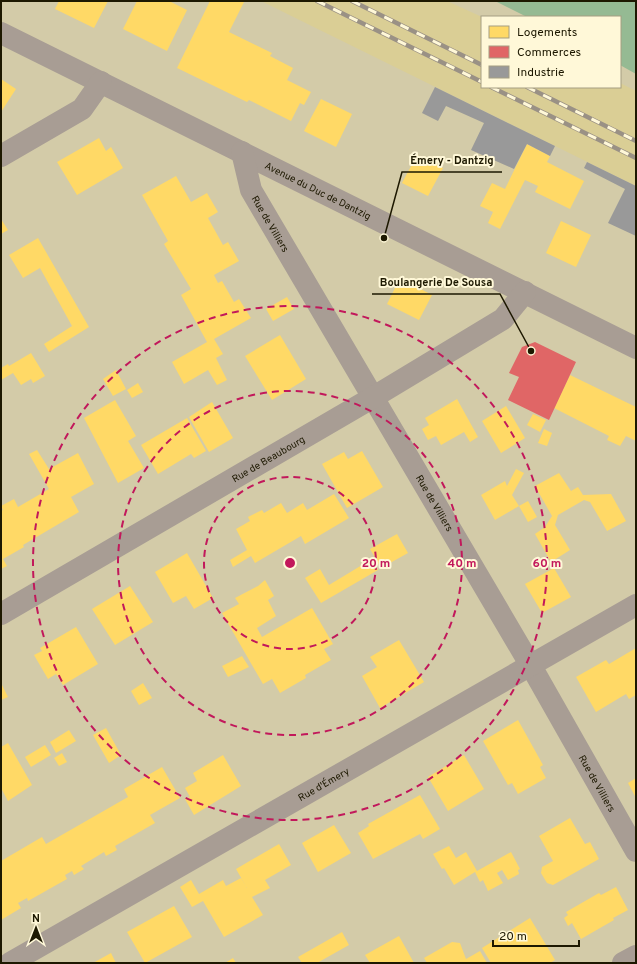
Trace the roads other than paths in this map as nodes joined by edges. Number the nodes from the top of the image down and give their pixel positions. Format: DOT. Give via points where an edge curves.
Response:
graph roads {
  1 [pos="1,33"];
  2 [pos="101,82"];
  3 [pos="242,152"];
  4 [pos="1,156"];
  5 [pos="525,292"];
  6 [pos="636,348"];
  7 [pos="372,398"];
  8 [pos="636,605"];
  9 [pos="1,614"];
  10 [pos="531,666"];
  11 [pos="636,851"];
  12 [pos="636,956"];
  13 [pos="10,963"];
  14 [pos="623,963"];
  1 -- 2 [label="street, Avenue du Duc de Dantzig"];
  2 -- 3 [label="street, Avenue du Duc de Dantzig"];
  2 -- 4 [label="street" via="82,109"];
  3 -- 5 [label="street, Avenue du Duc de Dantzig"];
  3 -- 7 [label="street, Rue de Villiers" via="251,190"];
  5 -- 6 [label="street, Avenue du Duc de Dantzig"];
  5 -- 7 [label="street, Rue de Beaubourg" via="503,319"];
  7 -- 9 [label="street, Rue de Beaubourg"];
  7 -- 10 [label="street, Rue de Villiers"];
  8 -- 10 [label="street, Rue d'Émery"];
  10 -- 11 [label="street, Rue de Villiers"];
  10 -- 13 [label="street, Rue d'Émery"];
  12 -- 14 [label="street"];
}
